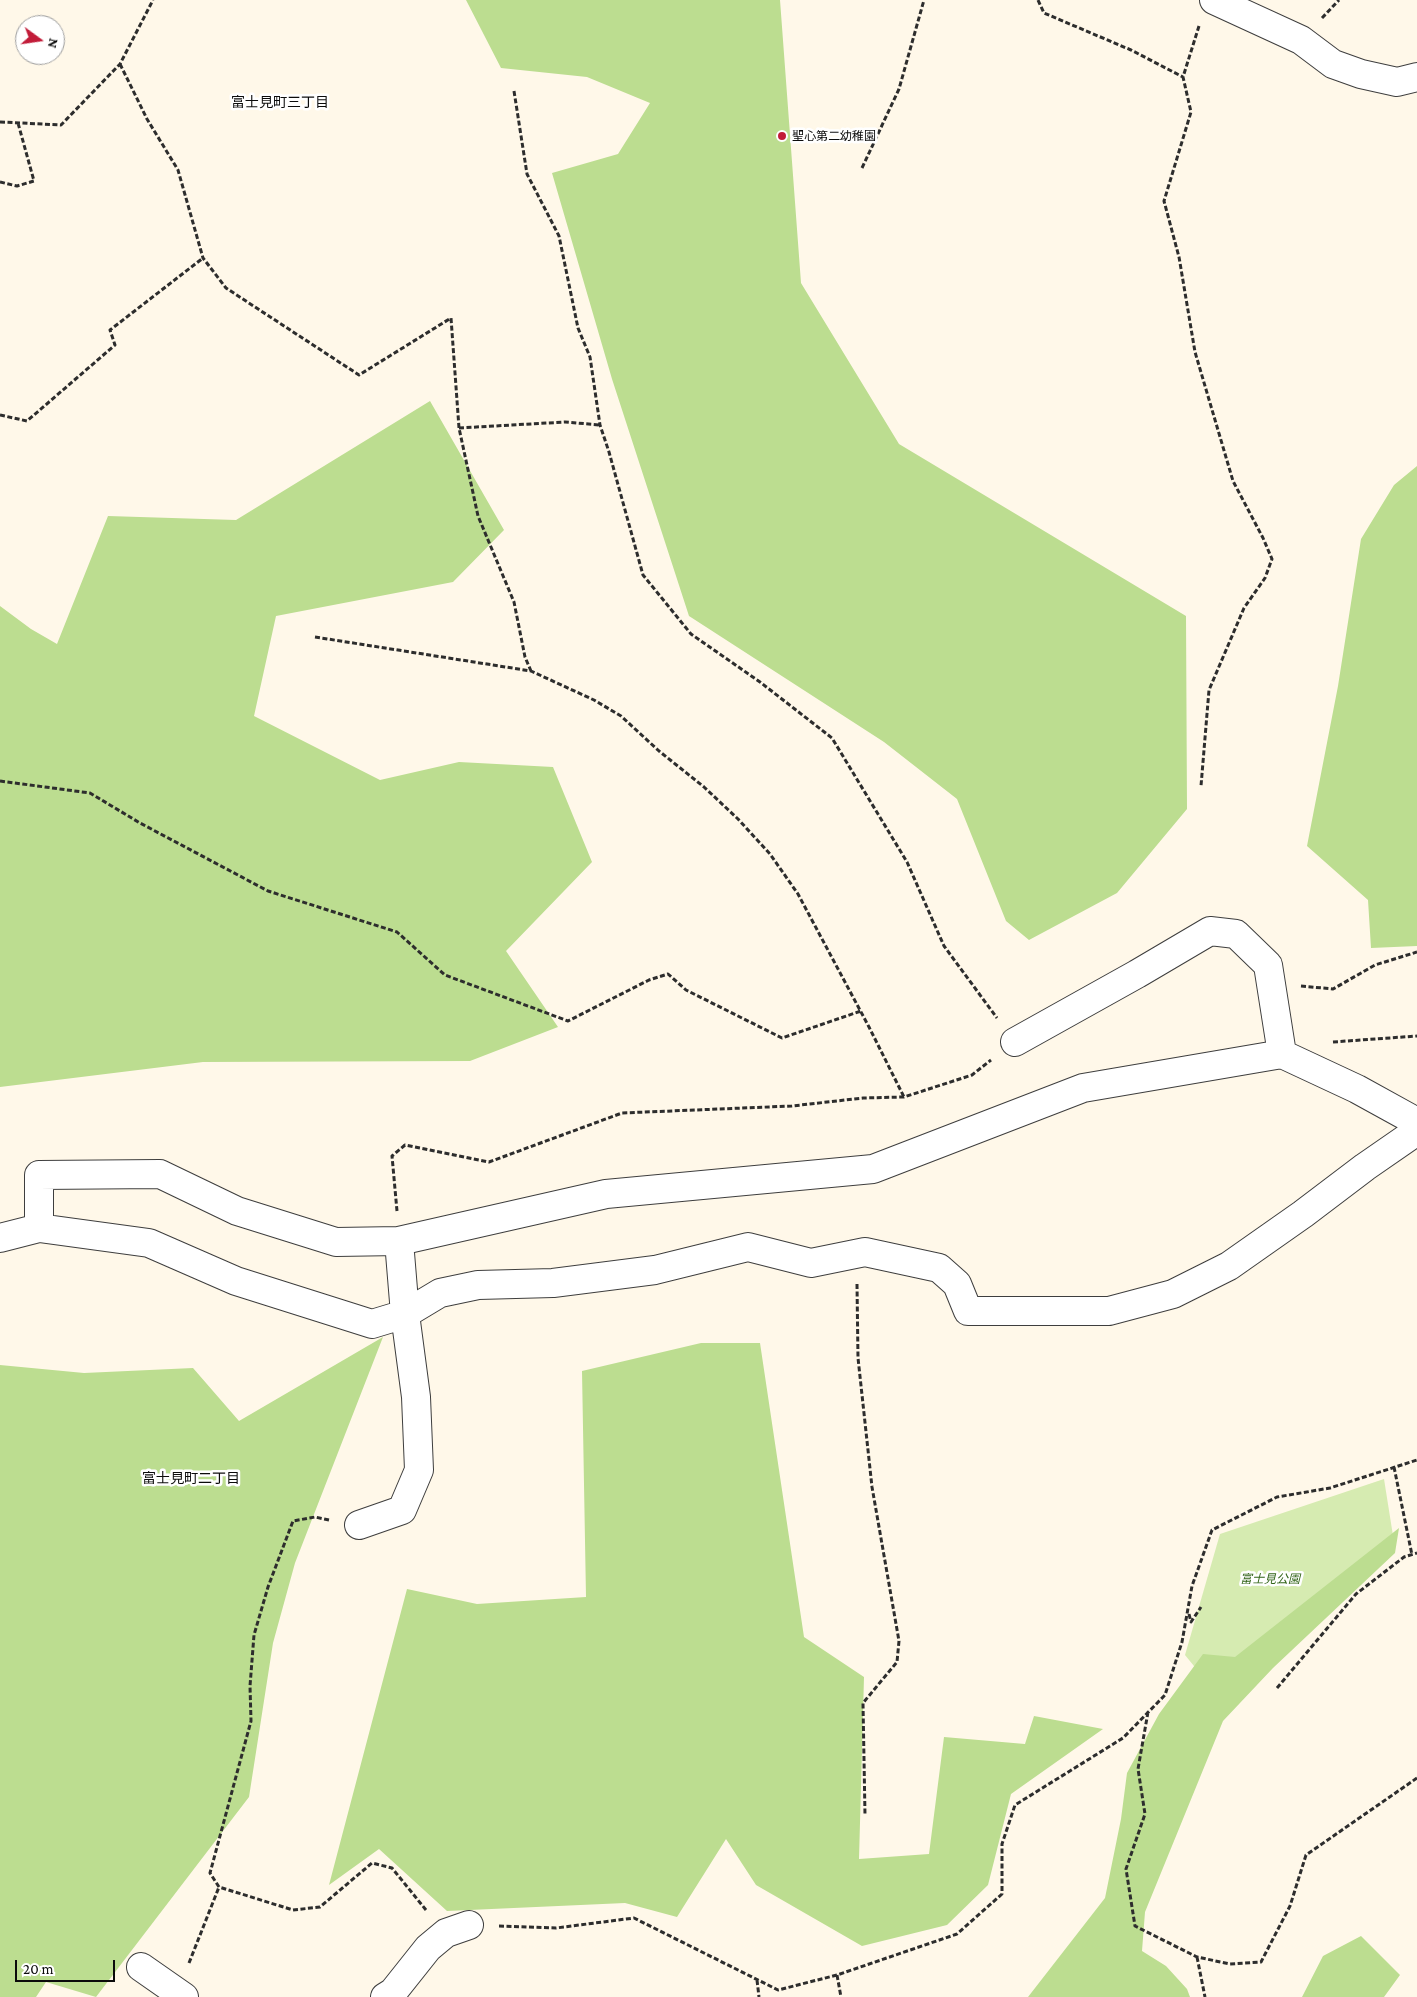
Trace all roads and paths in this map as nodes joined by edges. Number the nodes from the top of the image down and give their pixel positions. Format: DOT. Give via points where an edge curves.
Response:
graph roads {
  1 [pos="153,0"];
  2 [pos="924,0"];
  3 [pos="1038,0"];
  4 [pos="1215,1"];
  5 [pos="120,64"];
  6 [pos="1184,77"];
  7 [pos="1417,78"];
  8 [pos="514,91"];
  9 [pos="0,122"];
  10 [pos="18,123"];
  11 [pos="862,168"];
  12 [pos="0,182"];
  13 [pos="203,258"];
  14 [pos="0,415"];
  15 [pos="600,425"];
  16 [pos="459,428"];
  17 [pos="315,637"];
  18 [pos="531,671"];
  19 [pos="0,782"];
  20 [pos="1201,786"];
  21 [pos="1417,952"];
  22 [pos="1271,982"];
  23 [pos="861,1011"];
  24 [pos="1417,1036"];
  25 [pos="1015,1042"];
  26 [pos="1329,1043"];
  27 [pos="1282,1054"];
  28 [pos="904,1097"];
  29 [pos="1417,1122"];
  30 [pos="1417,1131"];
  31 [pos="40,1228"];
  32 [pos="0,1238"];
  33 [pos="399,1241"];
  34 [pos="865,1252"];
  35 [pos="405,1314"];
  36 [pos="1417,1460"];
  37 [pos="1394,1467"];
  38 [pos="359,1525"];
  39 [pos="1417,1553"];
  40 [pos="1412,1555"];
  41 [pos="1201,1607"];
  42 [pos="1188,1611"];
  43 [pos="1277,1688"];
  44 [pos="1148,1712"];
  45 [pos="1417,1778"];
  46 [pos="865,1815"];
  47 [pos="219,1887"];
  48 [pos="457,1929"];
  49 [pos="1198,1957"];
  50 [pos="141,1967"];
  51 [pos="837,1975"];
  52 [pos="757,1979"];
  53 [pos="181,1995"];
  54 [pos="385,1997"];
  55 [pos="759,1997"];
  56 [pos="841,1997"];
  57 [pos="1205,1997"];
  1 -- 5 [label="path"];
  2 -- 11 [label="path" via="899,89"];
  3 -- 6 [label="path" via="1044,13 1131,50"];
  4 -- 6 [label="path" via="1200,24"];
  4 -- 7 [label="street" via="1301,40 1333,64 1397,82"];
  5 -- 10 [label="path" via="61,125"];
  5 -- 13 [label="path" via="147,119 178,170"];
  6 -- 20 [label="path" via="1191,112 1164,202 1179,256 1195,352 1233,481 1272,559 1265,578 1244,608 1210,690"];
  8 -- 15 [label="path" via="527,174 559,236 578,328 590,357"];
  9 -- 10 [label="path"];
  10 -- 12 [label="path" via="34,181 18,186"];
  13 -- 14 [label="path" via="110,330 115,345 27,421"];
  13 -- 16 [label="path" via="226,288 359,376 451,318"];
  15 -- 16 [label="path" via="565,422"];
  15 -- 25 [label="path" via="643,575 691,634 832,738 907,862 944,946"];
  16 -- 18 [label="path" via="478,516 514,602"];
  17 -- 18 [label="path"];
  18 -- 23 [label="path" via="621,716 738,819 770,854 798,894"];
  19 -- 23 [label="path" via="90,793 268,891 397,932 445,975 568,1021 649,980 668,974 686,990 782,1038"];
  21 -- 22 [label="path" via="1375,965 1333,989"];
  22 -- 25 [label="street" via="1268,965 1236,934 1210,931"];
  22 -- 27 [label="street"];
  23 -- 28 [label="path"];
  24 -- 26 [label="path"];
  25 -- 28 [label="path" via="972,1075"];
  27 -- 29 [label="street"];
  27 -- 33 [label="street" via="1083,1088 873,1169 606,1194"];
  28 -- 33 [label="path" via="792,1106 622,1113 489,1162 405,1145 392,1156"];
  30 -- 34 [label="street" via="1229,1266 1173,1294 1109,1311 968,1312 957,1284 939,1268"];
  31 -- 32 [label="street"];
  31 -- 33 [label="street" via="39,1176 160,1174 237,1211 336,1242"];
  31 -- 35 [label="street" via="149,1243 236,1281 372,1324"];
  33 -- 35 [label="street"];
  34 -- 35 [label="street" via="811,1262 748,1247 655,1270 552,1283 478,1285 440,1293"];
  34 -- 46 [label="path" via="857,1285 858,1358 872,1487 899,1642 897,1662 863,1703"];
  35 -- 38 [label="street" via="416,1397 419,1470 402,1510"];
  36 -- 37 [label="path"];
  37 -- 40 [label="path"];
  37 -- 42 [label="path" via="1330,1488 1277,1497 1212,1530 1192,1586"];
  38 -- 47 [label="path" via="315,1517 293,1521 287,1534 254,1635 251,1721 210,1873"];
  39 -- 40 [label="path"];
  40 -- 43 [label="path" via="1404,1557 1356,1594"];
  41 -- 42 [label="path" via="1191,1622"];
  42 -- 44 [label="path" via="1182,1642 1164,1695"];
  44 -- 49 [label="path" via="1138,1769 1144,1814 1126,1869 1136,1926"];
  44 -- 51 [label="path" via="1122,1738 1015,1805 1002,1844 1002,1894 957,1934"];
  45 -- 49 [label="path" via="1306,1855 1290,1906 1261,1962 1230,1964"];
  47 -- 48 [label="path" via="293,1910 320,1907 372,1864 392,1868"];
  47 -- 53 [label="path"];
  48 -- 52 [label="path" via="556,1928 634,1918"];
  48 -- 54 [label="street" via="428,1948 393,1992"];
  49 -- 57 [label="path"];
  50 -- 53 [label="street"];
  51 -- 52 [label="path" via="778,1990"];
  51 -- 56 [label="path"];
  52 -- 55 [label="path"];
}
